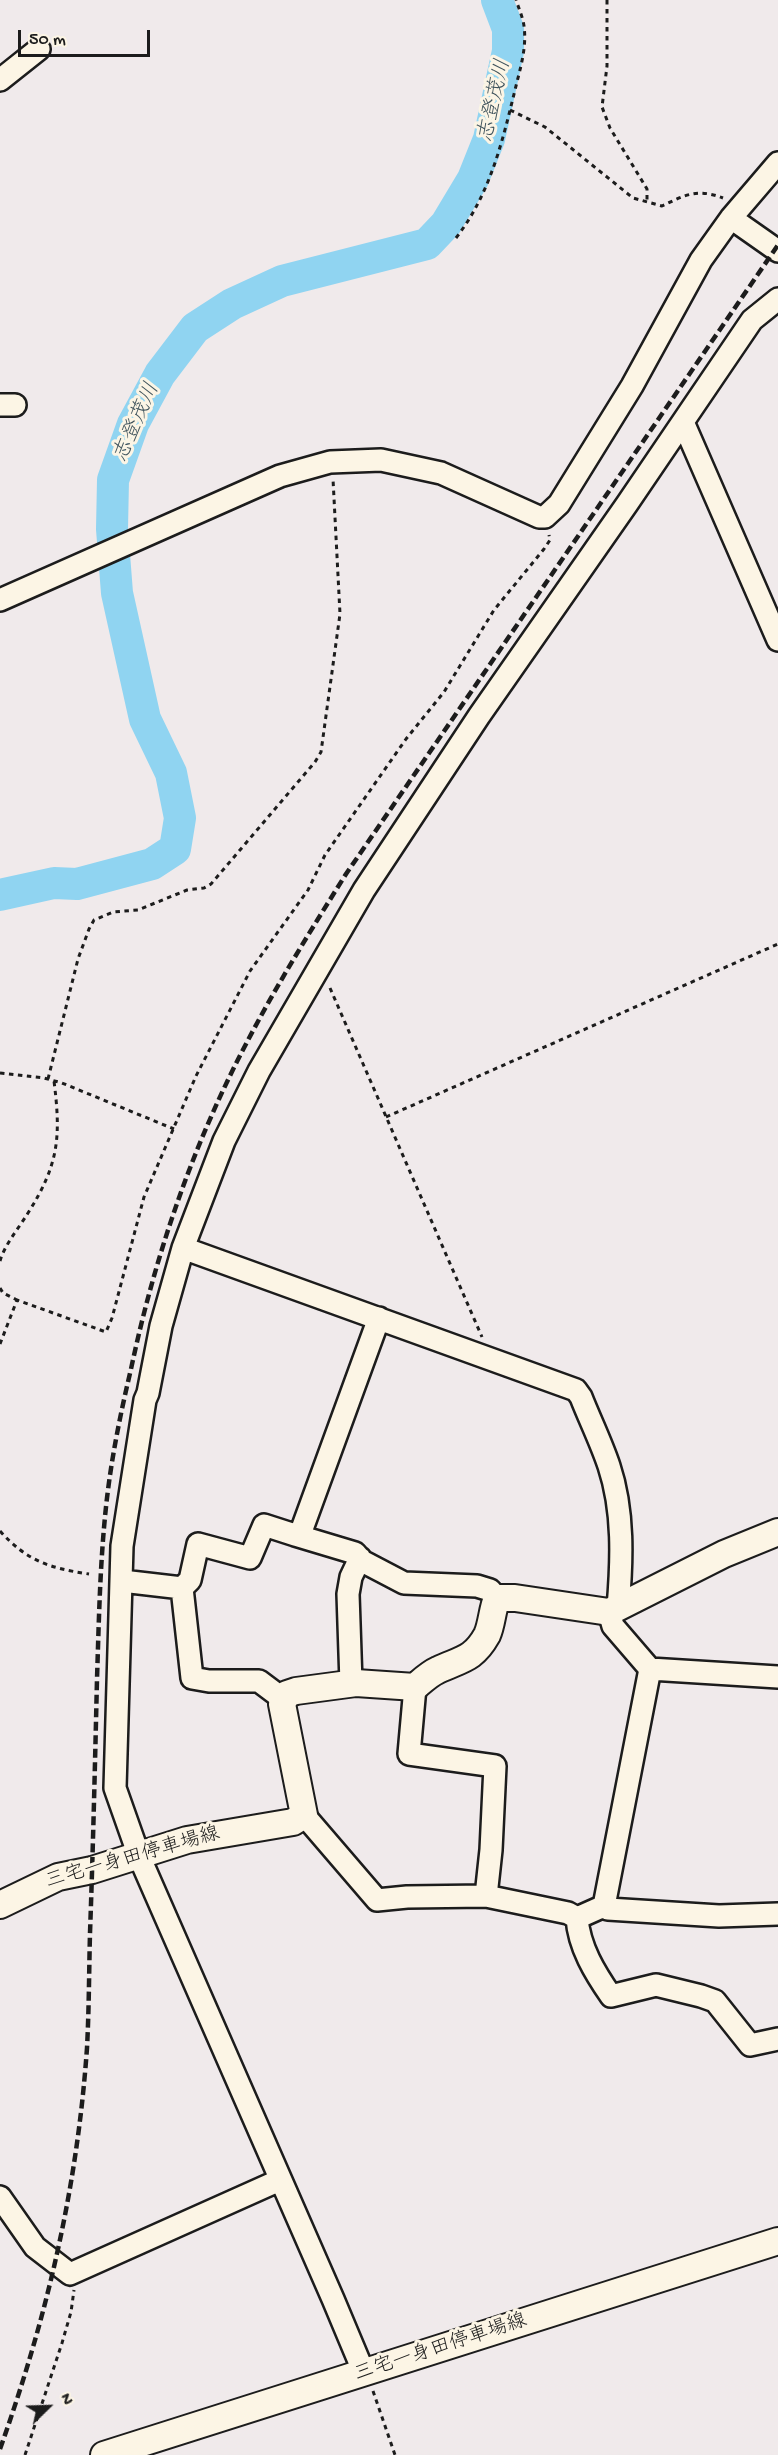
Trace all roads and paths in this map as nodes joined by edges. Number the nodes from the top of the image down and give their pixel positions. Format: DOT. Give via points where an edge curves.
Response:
graph roads {
  1 [pos="516,0"];
  2 [pos="607,0"];
  3 [pos="39,49"];
  4 [pos="0,80"];
  5 [pos="510,110"];
  6 [pos="778,163"];
  7 [pos="647,201"];
  8 [pos="736,212"];
  9 [pos="456,238"];
  10 [pos="778,251"];
  11 [pos="778,299"];
  12 [pos="683,422"];
  13 [pos="330,462"];
  14 [pos="545,517"];
  15 [pos="0,600"];
  16 [pos="778,640"];
  17 [pos="778,944"];
  18 [pos="320,965"];
  19 [pos="0,1073"];
  20 [pos="48,1079"];
  21 [pos="54,1081"];
  22 [pos="386,1117"];
  23 [pos="174,1130"];
  24 [pos="183,1248"];
  25 [pos="0,1261"];
  26 [pos="0,1288"];
  27 [pos="17,1300"];
  28 [pos="379,1318"];
  29 [pos="0,1344"];
  30 [pos="491,1358"];
  31 [pos="0,1531"];
  32 [pos="778,1532"];
  33 [pos="295,1535"];
  34 [pos="360,1558"];
  35 [pos="89,1574"];
  36 [pos="122,1581"];
  37 [pos="182,1588"];
  38 [pos="498,1598"];
  39 [pos="613,1610"];
  40 [pos="650,1669"];
  41 [pos="778,1677"];
  42 [pos="351,1683"];
  43 [pos="415,1687"];
  44 [pos="283,1699"];
  45 [pos="304,1815"];
  46 [pos="139,1856"];
  47 [pos="486,1896"];
  48 [pos="0,1905"];
  49 [pos="604,1906"];
  50 [pos="778,1914"];
  51 [pos="577,1918"];
  52 [pos="778,2039"];
  53 [pos="280,2180"];
  54 [pos="0,2197"];
  55 [pos="778,2241"];
  56 [pos="70,2274"];
  57 [pos="365,2373"];
  58 [pos="25,2455"];
  59 [pos="104,2455"];
  60 [pos="394,2455"];
  1 -- 5 [label="path" via="524,27 524,52"];
  2 -- 7 [label="path" via="607,66 602,107 610,128 647,189"];
  3 -- 4 [label="street"];
  5 -- 7 [label="path" via="545,127 633,198"];
  5 -- 9 [label="path" via="491,178 473,217"];
  6 -- 8 [label="street"];
  7 -- 8 [label="path" via="662,206 689,193 710,193"];
  8 -- 10 [label="street"];
  8 -- 14 [label="street" via="701,260 632,386 559,504"];
  11 -- 12 [label="street" via="752,320"];
  12 -- 16 [label="street"];
  12 -- 18 [label="street" via="417,808"];
  13 -- 14 [label="street" via="381,460 441,473"];
  13 -- 15 [label="street" via="280,476"];
  13 -- 20 [label="path" via="340,614 321,752 211,884 138,910 113,912 94,920 78,959"];
  14 -- 23 [label="path" via="550,540 494,610 444,692 325,855 309,890 250,971 196,1076"];
  17 -- 22 [label="path"];
  18 -- 22 [label="path"];
  18 -- 24 [label="street" via="240,1106"];
  19 -- 20 [label="path"];
  20 -- 21 [label="path"];
  21 -- 23 [label="path"];
  21 -- 25 [label="path" via="59,1118 53,1163 45,1186"];
  22 -- 30 [label="path"];
  23 -- 27 [label="path" via="144,1197 106,1332"];
  24 -- 28 [label="street"];
  24 -- 36 [label="street" via="145,1400 124,1531"];
  26 -- 27 [label="path"];
  27 -- 29 [label="path"];
  28 -- 30 [label="street"];
  28 -- 33 [label="street" via="302,1529"];
  30 -- 39 [label="street" via="576,1390 581,1397 614,1488 621,1547"];
  31 -- 35 [label="path" via="31,1559"];
  32 -- 39 [label="main road" via="724,1554"];
  33 -- 34 [label="street" via="355,1553"];
  33 -- 37 [label="street" via="264,1525 250,1558 198,1544 189,1580"];
  34 -- 38 [label="street" via="404,1583 477,1586"];
  34 -- 42 [label="street" via="348,1593"];
  36 -- 37 [label="street"];
  36 -- 46 [label="street" via="115,1788"];
  37 -- 44 [label="street" via="192,1678 259,1681"];
  38 -- 39 [label="main road"];
  38 -- 43 [label="main road" via="489,1631 474,1651"];
  39 -- 40 [label="street" via="613,1626"];
  40 -- 41 [label="street"];
  40 -- 49 [label="street"];
  42 -- 43 [label="main road"];
  42 -- 44 [label="main road" via="296,1690"];
  43 -- 47 [label="street" via="409,1754 495,1766"];
  44 -- 45 [label="main road"];
  45 -- 46 [label="main road, 三宅一身田停車場線" via="292,1822 187,1840"];
  45 -- 47 [label="street" via="377,1900"];
  46 -- 48 [label="main road, 三宅一身田停車場線" via="58,1877"];
  46 -- 53 [label="street"];
  47 -- 51 [label="street"];
  49 -- 50 [label="street" via="719,1916"];
  49 -- 51 [label="street"];
  51 -- 52 [label="street" via="578,1933 595,1973 611,1996 656,1985 701,1996 715,2001 750,2045"];
  53 -- 56 [label="street"];
  53 -- 57 [label="street"];
  54 -- 56 [label="street" via="35,2247"];
  55 -- 57 [label="main road, 三宅一身田停車場線"];
  56 -- 58 [label="path" via="74,2294 71,2312"];
  57 -- 59 [label="main road, 三宅一身田停車場線"];
  57 -- 60 [label="path"];
}
